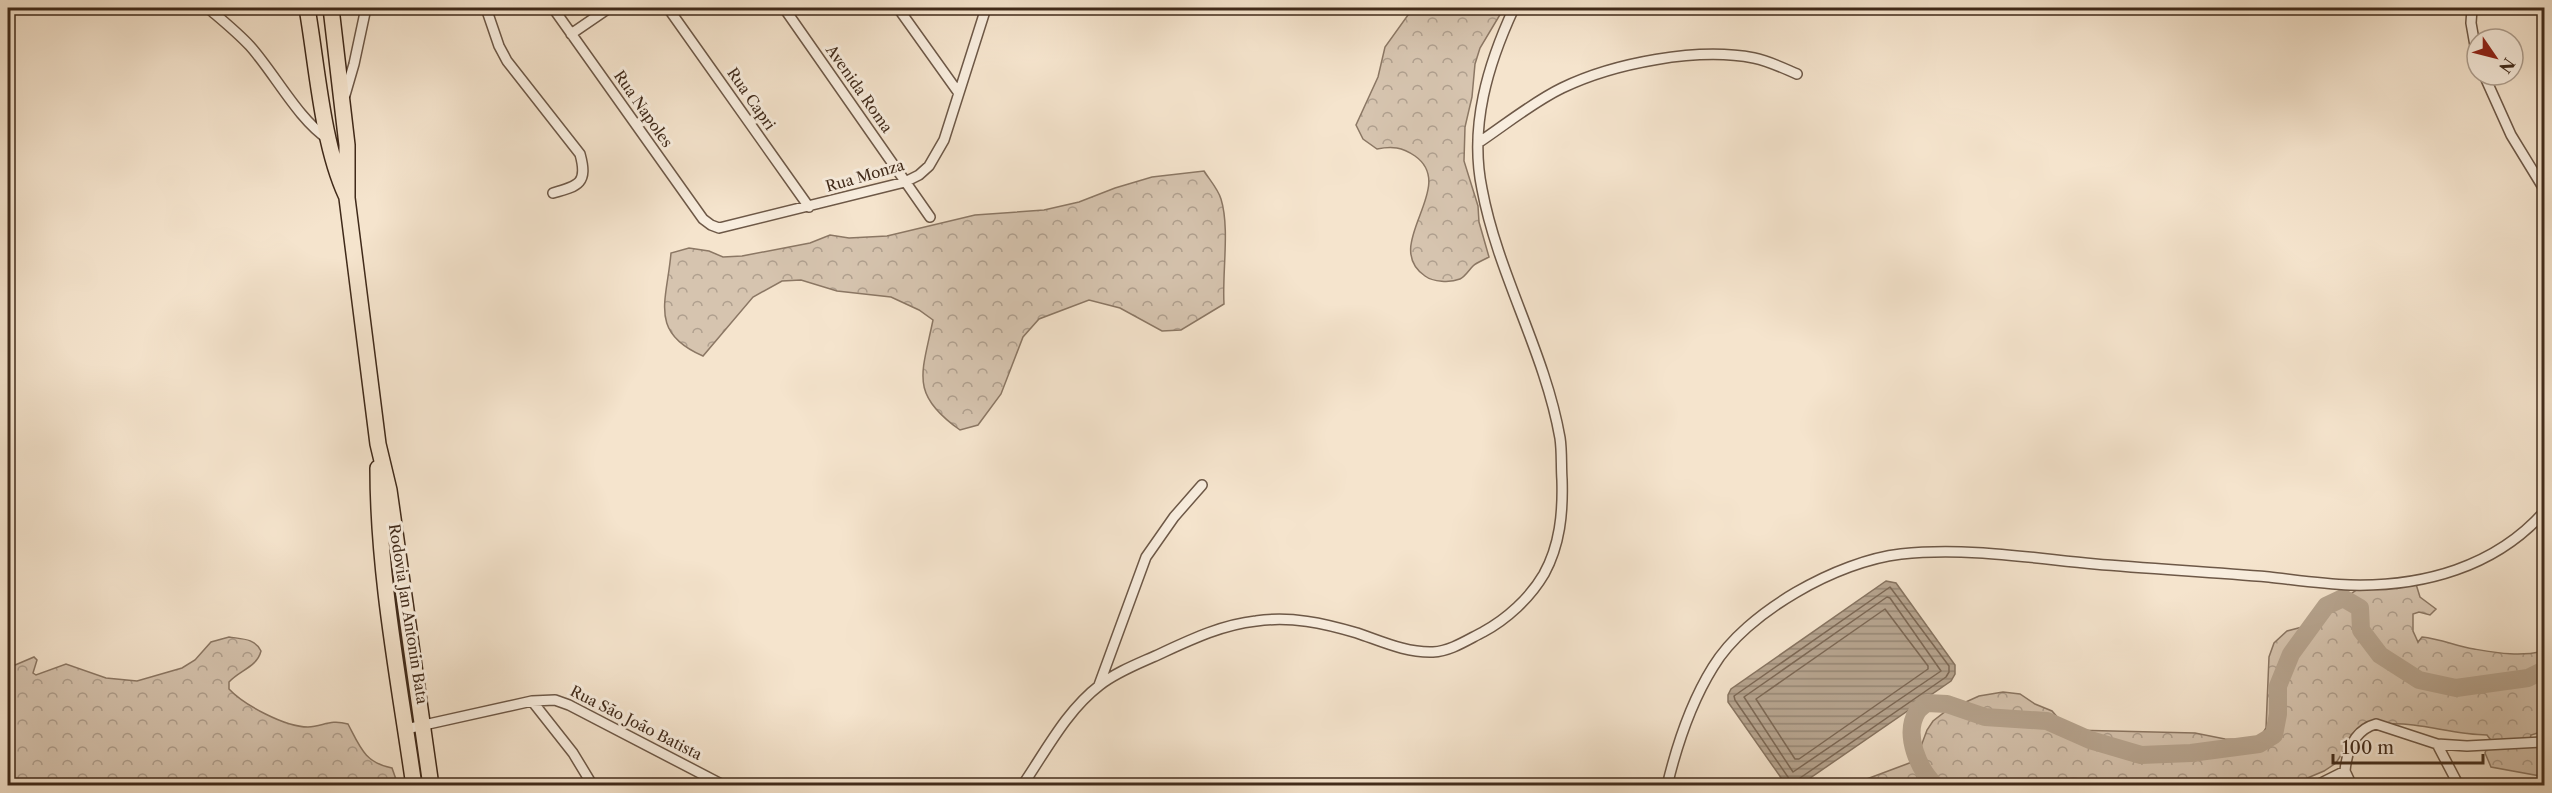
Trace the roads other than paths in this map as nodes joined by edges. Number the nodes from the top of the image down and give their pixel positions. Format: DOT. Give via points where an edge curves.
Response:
graph roads {
  1 [pos="208,8"];
  2 [pos="308,8"];
  3 [pos="332,8"];
  4 [pos="366,8"];
  5 [pos="486,8"];
  6 [pos="553,8"];
  7 [pos="609,8"];
  8 [pos="668,8"];
  9 [pos="784,8"];
  10 [pos="898,8"];
  11 [pos="986,8"];
  12 [pos="1514,8"];
  13 [pos="2472,8"];
  14 [pos="2472,27"];
  15 [pos="571,34"];
  16 [pos="1797,74"];
  17 [pos="2489,87"];
  18 [pos="958,92"];
  19 [pos="342,103"];
  20 [pos="323,104"];
  21 [pos="328,139"];
  22 [pos="1479,143"];
  23 [pos="905,182"];
  24 [pos="2544,189"];
  25 [pos="553,194"];
  26 [pos="347,198"];
  27 [pos="809,207"];
  28 [pos="930,217"];
  29 [pos="711,225"];
  30 [pos="378,444"];
  31 [pos="1202,485"];
  32 [pos="2544,512"];
  33 [pos="1099,685"];
  34 [pos="532,701"];
  35 [pos="424,724"];
  36 [pos="406,729"];
  37 [pos="2544,742"];
  38 [pos="2437,744"];
  39 [pos="2345,771"];
  40 [pos="414,786"];
  41 [pos="431,786"];
  42 [pos="593,786"];
  43 [pos="725,786"];
  44 [pos="1022,786"];
  45 [pos="1667,786"];
  46 [pos="2315,786"];
  47 [pos="2352,786"];
  48 [pos="2459,786"];
  1 -- 21 [label="street" via="248,44 308,123"];
  2 -- 20 [label="main road, Rodovia Jan Antonin Bata"];
  3 -- 19 [label="main road, Rodovia Jan Antonin Bata"];
  4 -- 19 [label="street"];
  5 -- 25 [label="street" via="507,61 580,154 585,170 582,179"];
  6 -- 15 [label="street, Rua Napoles"];
  7 -- 15 [label="street"];
  8 -- 27 [label="street, Rua Capri"];
  9 -- 23 [label="street, Avenida Roma"];
  10 -- 18 [label="street"];
  11 -- 18 [label="street, Rua Monza"];
  12 -- 22 [label="street" via="1495,50 1484,88"];
  13 -- 14 [label="street"];
  15 -- 29 [label="street, Rua Napoles"];
  16 -- 22 [label="street" via="1756,58 1734,55 1634,62 1561,88"];
  17 -- 24 [label="street" via="2503,120"];
  18 -- 23 [label="street, Rua Monza" via="936,155 919,175"];
  19 -- 20 [label="main road"];
  19 -- 26 [label="main road, Rodovia Jan Antonin Bata" via="349,178"];
  20 -- 21 [label="main road, Rodovia Jan Antonin Bata"];
  21 -- 26 [label="main road, Rodovia Jan Antonin Bata"];
  22 -- 33 [label="street" via="1481,189 1505,271 1544,378 1560,439 1563,513 1543,575 1516,609 1490,628 1435,652 1408,650 1305,619 1255,621 1211,631"];
  23 -- 27 [label="street, Rua Monza"];
  23 -- 28 [label="street, Avenida Roma"];
  26 -- 30 [label="main road, Rodovia Jan Antonin Bata"];
  27 -- 29 [label="street, Rua Monza" via="719,228"];
  30 -- 35 [label="main road, Rodovia Jan Antonin Bata" via="389,490"];
  30 -- 36 [label="main road, Rodovia Jan Antonin Bata" via="380,530"];
  31 -- 33 [label="street" via="1146,557"];
  32 -- 45 [label="street" via="2498,552 2454,572 2407,582 2351,585 1948,552 1900,554 1860,563 1820,579 1782,601 1741,633 1714,665 1696,701 1678,740"];
  33 -- 44 [label="street" via="1061,726"];
  34 -- 35 [label="street, Rua São João Batista"];
  34 -- 42 [label="street"];
  34 -- 43 [label="street, Rua São João Batista" via="555,700 569,705"];
  35 -- 36 [label="street, Rua São João Batista"];
  35 -- 41 [label="main road, Rodovia Jan Antonin Bata"];
  36 -- 40 [label="main road, Rodovia Jan Antonin Bata"];
  37 -- 38 [label="street"];
  38 -- 39 [label="street" via="2376,724 2352,742"];
  38 -- 48 [label="street"];
  39 -- 46 [label="street"];
  39 -- 47 [label="street"];
}
